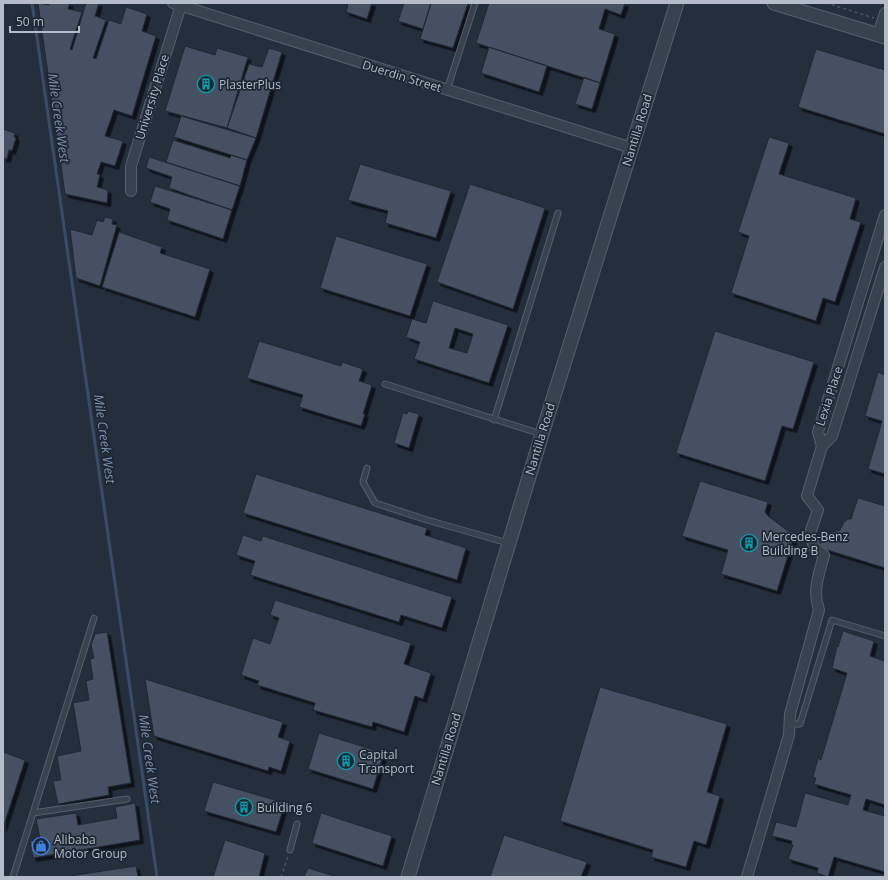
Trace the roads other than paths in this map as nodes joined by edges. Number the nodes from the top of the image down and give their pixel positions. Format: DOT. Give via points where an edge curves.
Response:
graph roads {
  1 [pos="475,3"];
  2 [pos="677,3"];
  3 [pos="774,3"];
  4 [pos="177,4"];
  5 [pos="884,17"];
  6 [pos="882,36"];
  7 [pos="447,90"];
  8 [pos="632,148"];
  9 [pos="131,190"];
  10 [pos="558,213"];
  11 [pos="885,215"];
  12 [pos="885,267"];
  13 [pos="865,281"];
  14 [pos="880,285"];
  15 [pos="845,346"];
  16 [pos="859,351"];
  17 [pos="385,384"];
  18 [pos="494,420"];
  19 [pos="542,434"];
  20 [pos="822,446"];
  21 [pos="367,468"];
  22 [pos="508,543"];
  23 [pos="94,618"];
  24 [pos="885,636"];
  25 [pos="789,724"];
  26 [pos="127,798"];
  27 [pos="33,813"];
  28 [pos="297,824"];
  29 [pos="290,850"];
  30 [pos="749,876"];
  31 [pos="13,877"];
  32 [pos="408,877"];
  1 -- 7 [label="lane"];
  2 -- 8 [label="street, Nantilla Road"];
  3 -- 6 [label="street"];
  4 -- 7 [label="street, Duerdin Street"];
  4 -- 9 [label="street, University Place" via="131,166"];
  5 -- 6 [label="street"];
  7 -- 8 [label="street, Duerdin Street"];
  8 -- 19 [label="street, Nantilla Road"];
  10 -- 18 [label="lane"];
  11 -- 13 [label="street, Lexia Place"];
  12 -- 14 [label="street, Lexia Place"];
  13 -- 14 [label="street"];
  13 -- 15 [label="street, Lexia Place"];
  14 -- 16 [label="street, Lexia Place"];
  15 -- 16 [label="street"];
  15 -- 20 [label="street, Lexia Place" via="818,432"];
  16 -- 20 [label="street, Lexia Place" via="832,436"];
  17 -- 18 [label="lane"];
  18 -- 19 [label="lane"];
  19 -- 22 [label="street, Nantilla Road"];
  20 -- 25 [label="street, Lexia Place" via="807,496 818,510 810,533 814,547 824,555 815,592 819,610"];
  21 -- 22 [label="lane" via="363,482 376,503"];
  22 -- 32 [label="street, Nantilla Road"];
  23 -- 27 [label="lane"];
  24 -- 25 [label="lane" via="832,620 800,724"];
  25 -- 30 [label="street" via="789,735"];
  26 -- 27 [label="lane"];
  27 -- 31 [label="lane"];
  28 -- 29 [label="lane"];
}
